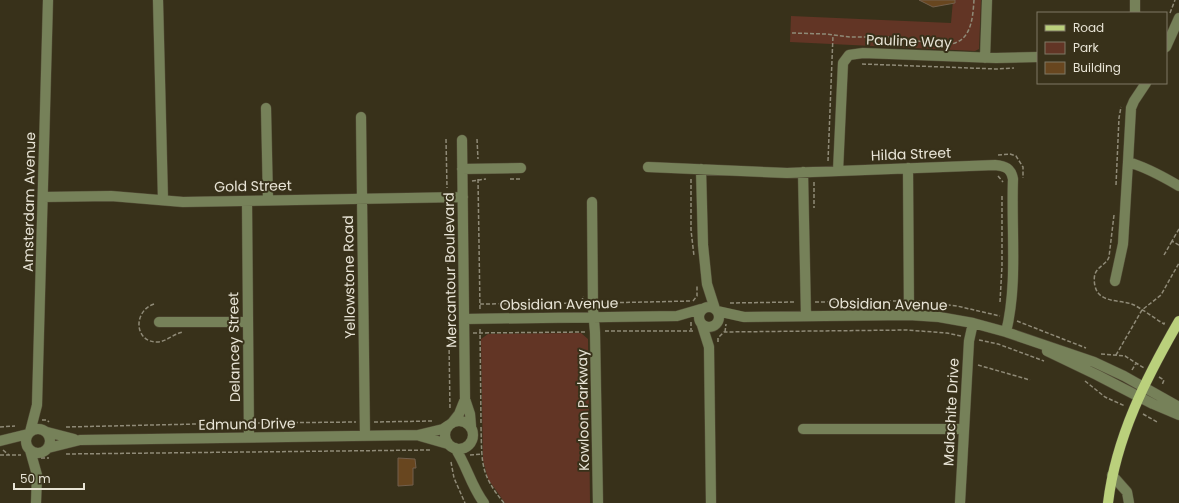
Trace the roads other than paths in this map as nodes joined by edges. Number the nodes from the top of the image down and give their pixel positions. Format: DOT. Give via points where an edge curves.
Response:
graph roads {
  1 [pos="48,0"];
  2 [pos="158,0"];
  3 [pos="987,0"];
  4 [pos="1135,0"];
  5 [pos="1135,12"];
  6 [pos="1179,18"];
  7 [pos="1167,45"];
  8 [pos="1037,56"];
  9 [pos="985,58"];
  10 [pos="1145,84"];
  11 [pos="266,108"];
  12 [pos="361,117"];
  13 [pos="462,140"];
  14 [pos="1128,162"];
  15 [pos="838,166"];
  16 [pos="648,167"];
  17 [pos="908,168"];
  18 [pos="462,169"];
  19 [pos="522,174"];
  20 [pos="701,174"];
  21 [pos="807,179"];
  22 [pos="1179,186"];
  23 [pos="43,197"];
  24 [pos="463,197"];
  25 [pos="362,198"];
  26 [pos="163,200"];
  27 [pos="268,200"];
  28 [pos="247,201"];
  29 [pos="592,202"];
  30 [pos="1115,281"];
  31 [pos="702,283"];
  32 [pos="702,309"];
  33 [pos="716,310"];
  34 [pos="909,315"];
  35 [pos="677,316"];
  36 [pos="806,316"];
  37 [pos="594,317"];
  38 [pos="744,317"];
  39 [pos="465,319"];
  40 [pos="159,322"];
  41 [pos="248,322"];
  42 [pos="1179,322"];
  43 [pos="973,323"];
  44 [pos="701,324"];
  45 [pos="715,325"];
  46 [pos="1006,332"];
  47 [pos="1174,336"];
  48 [pos="1028,340"];
  49 [pos="714,346"];
  50 [pos="1143,387"];
  51 [pos="1138,397"];
  52 [pos="465,399"];
  53 [pos="37,405"];
  54 [pos="1179,407"];
  55 [pos="1179,415"];
  56 [pos="450,420"];
  57 [pos="471,426"];
  58 [pos="803,429"];
  59 [pos="964,429"];
  60 [pos="46,432"];
  61 [pos="29,433"];
  62 [pos="418,435"];
  63 [pos="365,436"];
  64 [pos="249,437"];
  65 [pos="76,440"];
  66 [pos="0,441"];
  67 [pos="470,445"];
  68 [pos="29,449"];
  69 [pos="46,449"];
  70 [pos="451,450"];
  71 [pos="468,472"];
  72 [pos="37,475"];
  73 [pos="1112,475"];
  74 [pos="36,503"];
  75 [pos="484,503"];
  76 [pos="598,503"];
  77 [pos="711,503"];
  78 [pos="960,503"];
  79 [pos="1108,503"];
  80 [pos="1128,503"];
  1 -- 23 [label="street, Amsterdam Avenue"];
  2 -- 26 [label="street"];
  3 -- 9 [label="street"];
  4 -- 5 [label="street"];
  6 -- 7 [label="street"];
  8 -- 9 [label="street, Pauline Way"];
  9 -- 15 [label="street, Pauline Way" via="863,52 849,55 843,63"];
  10 -- 14 [label="street" via="1131,108"];
  11 -- 27 [label="street"];
  12 -- 25 [label="street, Yellowstone Road"];
  13 -- 18 [label="street, Mercantour Boulevard"];
  14 -- 22 [label="street" via="1152,171"];
  14 -- 30 [label="street" via="1123,244"];
  15 -- 17 [label="street, Hilda Street"];
  15 -- 21 [label="street, Hilda Street"];
  16 -- 20 [label="street, Hilda Street"];
  17 -- 34 [label="street"];
  17 -- 46 [label="street, Hilda Street" via="995,165 1010,170 1013,180 1012,262"];
  18 -- 19 [label="street"];
  18 -- 24 [label="street, Mercantour Boulevard"];
  20 -- 21 [label="street, Hilda Street" via="779,173"];
  20 -- 31 [label="street"];
  21 -- 36 [label="street"];
  23 -- 26 [label="street, Gold Street" via="111,196"];
  23 -- 53 [label="street, Amsterdam Avenue"];
  24 -- 25 [label="street, Gold Street"];
  24 -- 39 [label="street, Mercantour Boulevard"];
  25 -- 27 [label="street, Gold Street"];
  25 -- 63 [label="street, Yellowstone Road"];
  26 -- 28 [label="street, Gold Street"];
  27 -- 28 [label="street, Gold Street"];
  28 -- 41 [label="street, Delancey Street"];
  29 -- 37 [label="street, Kowloon Parkway"];
  31 -- 32 [label="street"];
  31 -- 33 [label="street"];
  32 -- 33 [label="street" via="710,307"];
  32 -- 35 [label="street, Obsidian Avenue"];
  32 -- 44 [label="street" via="698,315"];
  33 -- 38 [label="street, Obsidian Avenue"];
  33 -- 45 [label="street" via="719,319"];
  34 -- 36 [label="street, Obsidian Avenue"];
  34 -- 43 [label="street, Obsidian Avenue"];
  35 -- 37 [label="street, Obsidian Avenue"];
  35 -- 44 [label="street, Obsidian Avenue"];
  36 -- 38 [label="street, Obsidian Avenue"];
  37 -- 39 [label="street, Obsidian Avenue"];
  37 -- 76 [label="street, Kowloon Parkway"];
  38 -- 45 [label="street, Obsidian Avenue"];
  39 -- 52 [label="street, Mercantour Boulevard"];
  40 -- 41 [label="street"];
  41 -- 64 [label="street, Delancey Street"];
  42 -- 47 [label="main road"];
  43 -- 46 [label="street, Obsidian Avenue"];
  43 -- 59 [label="street, Malachite Drive"];
  44 -- 45 [label="street" via="708,327"];
  44 -- 49 [label="street"];
  45 -- 49 [label="street"];
  46 -- 48 [label="street, Obsidian Avenue"];
  47 -- 50 [label="main road"];
  48 -- 50 [label="street, Obsidian Avenue" via="1094,362"];
  48 -- 51 [label="street, Obsidian Avenue"];
  49 -- 77 [label="street"];
  50 -- 51 [label="main road"];
  50 -- 54 [label="street, Obsidian Avenue"];
  51 -- 55 [label="street, Obsidian Avenue"];
  51 -- 73 [label="main road"];
  52 -- 56 [label="street, Mercantour Boulevard" via="459,414"];
  52 -- 57 [label="street, Mercantour Boulevard"];
  53 -- 60 [label="street, Amsterdam Avenue"];
  53 -- 61 [label="street, Amsterdam Avenue"];
  56 -- 57 [label="street"];
  56 -- 62 [label="street" via="436,431"];
  56 -- 70 [label="street" via="445,436"];
  57 -- 67 [label="street" via="474,438"];
  58 -- 59 [label="street"];
  59 -- 78 [label="street, Malachite Drive"];
  60 -- 61 [label="street" via="39,428"];
  60 -- 65 [label="street, Edmund Drive"];
  60 -- 69 [label="street" via="50,438"];
  61 -- 66 [label="street"];
  61 -- 68 [label="street" via="26,440"];
  62 -- 63 [label="street, Edmund Drive"];
  62 -- 70 [label="street"];
  63 -- 64 [label="street, Edmund Drive"];
  64 -- 65 [label="street, Edmund Drive"];
  65 -- 69 [label="street, Edmund Drive"];
  66 -- 68 [label="street"];
  67 -- 70 [label="street" via="463,449"];
  67 -- 71 [label="street"];
  68 -- 69 [label="street" via="38,453"];
  68 -- 72 [label="street"];
  69 -- 72 [label="street"];
  70 -- 71 [label="street" via="462,460"];
  71 -- 75 [label="street" via="475,490"];
  72 -- 74 [label="street"];
  73 -- 79 [label="main road"];
  73 -- 80 [label="street" via="1127,492"];
}
